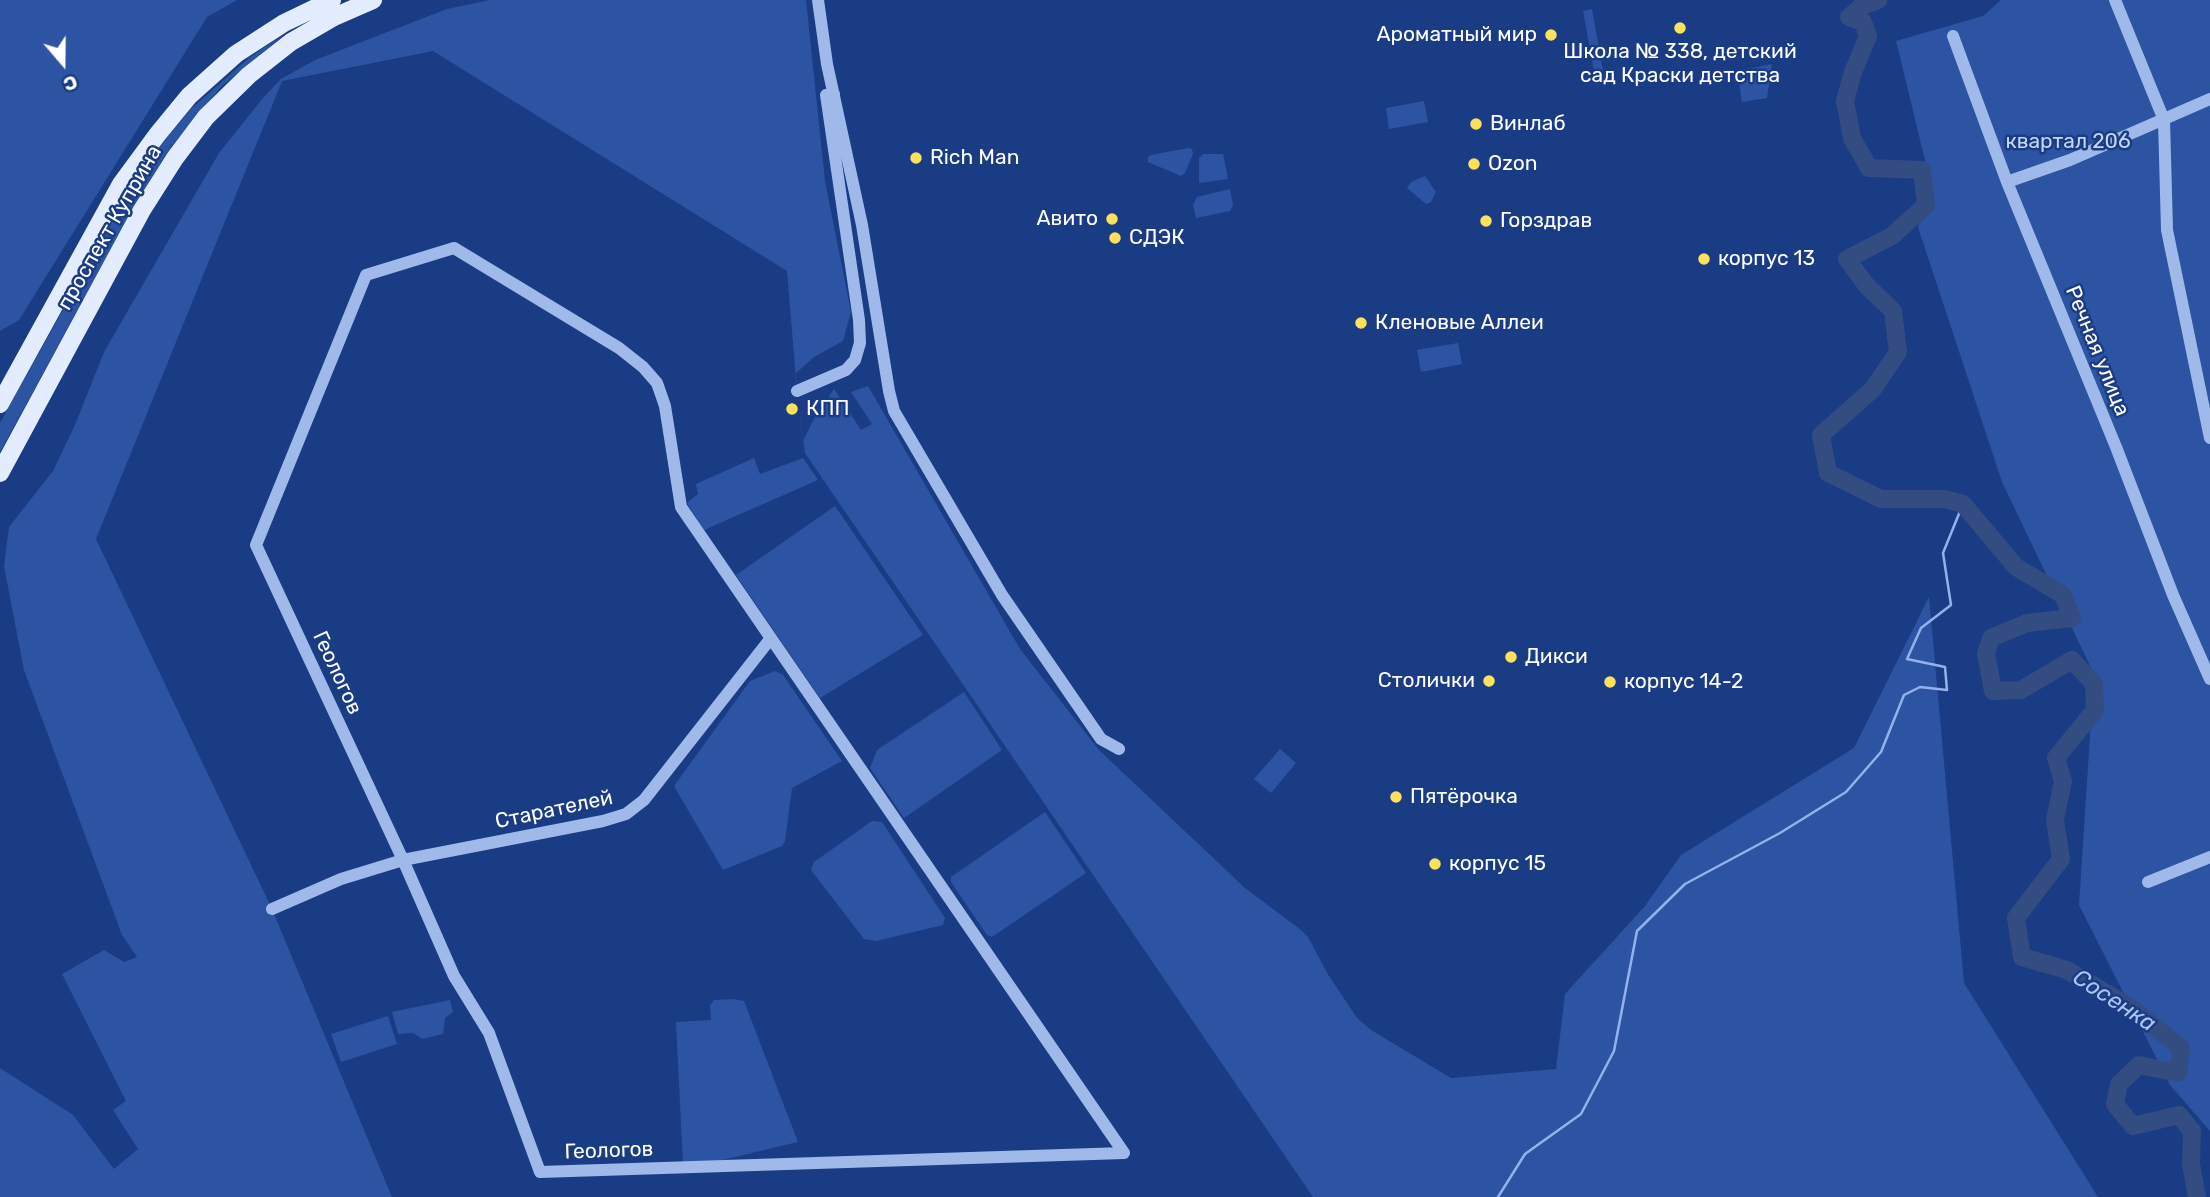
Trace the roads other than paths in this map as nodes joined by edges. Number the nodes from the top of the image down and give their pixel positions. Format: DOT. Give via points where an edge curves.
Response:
graph roads {
  1 [pos="332,0"];
  2 [pos="373,0"];
  3 [pos="818,0"];
  4 [pos="2115,0"];
  5 [pos="1953,36"];
  6 [pos="834,94"];
  7 [pos="2210,99"];
  8 [pos="2164,120"];
  9 [pos="2007,182"];
  10 [pos="797,391"];
  11 [pos="1,401"];
  12 [pos="2210,438"];
  13 [pos="0,473"];
  14 [pos="771,638"];
  15 [pos="2210,679"];
  16 [pos="1119,749"];
  17 [pos="2210,857"];
  18 [pos="403,860"];
  19 [pos="2148,882"];
  20 [pos="272,909"];
  1 -- 11 [label="main road, проспект Куприна" via="236,54 189,96 165,125 121,184"];
  2 -- 13 [label="main road, проспект Куприна" via="291,42 248,75 206,117 142,210"];
  3 -- 6 [label="street"];
  4 -- 8 [label="street"];
  5 -- 9 [label="street, Речная улица"];
  6 -- 10 [label="street" via="826,95 860,343 846,370"];
  6 -- 16 [label="street" via="894,411 1002,595 1101,739"];
  7 -- 8 [label="street"];
  8 -- 9 [label="street"];
  8 -- 12 [label="street" via="2167,230"];
  9 -- 15 [label="street, Речная улица"];
  14 -- 18 [label="street, Старателей" via="644,800 625,814"];
  14 -- 18 [label="street, Геологов" via="681,507 665,406 657,383 643,367 454,248 366,275 256,545"];
  14 -- 18 [label="street, Геологов" via="1124,1153 540,1172 489,1033 454,976"];
  17 -- 19 [label="street"];
  18 -- 20 [label="street, Старателей" via="341,879"];
}
